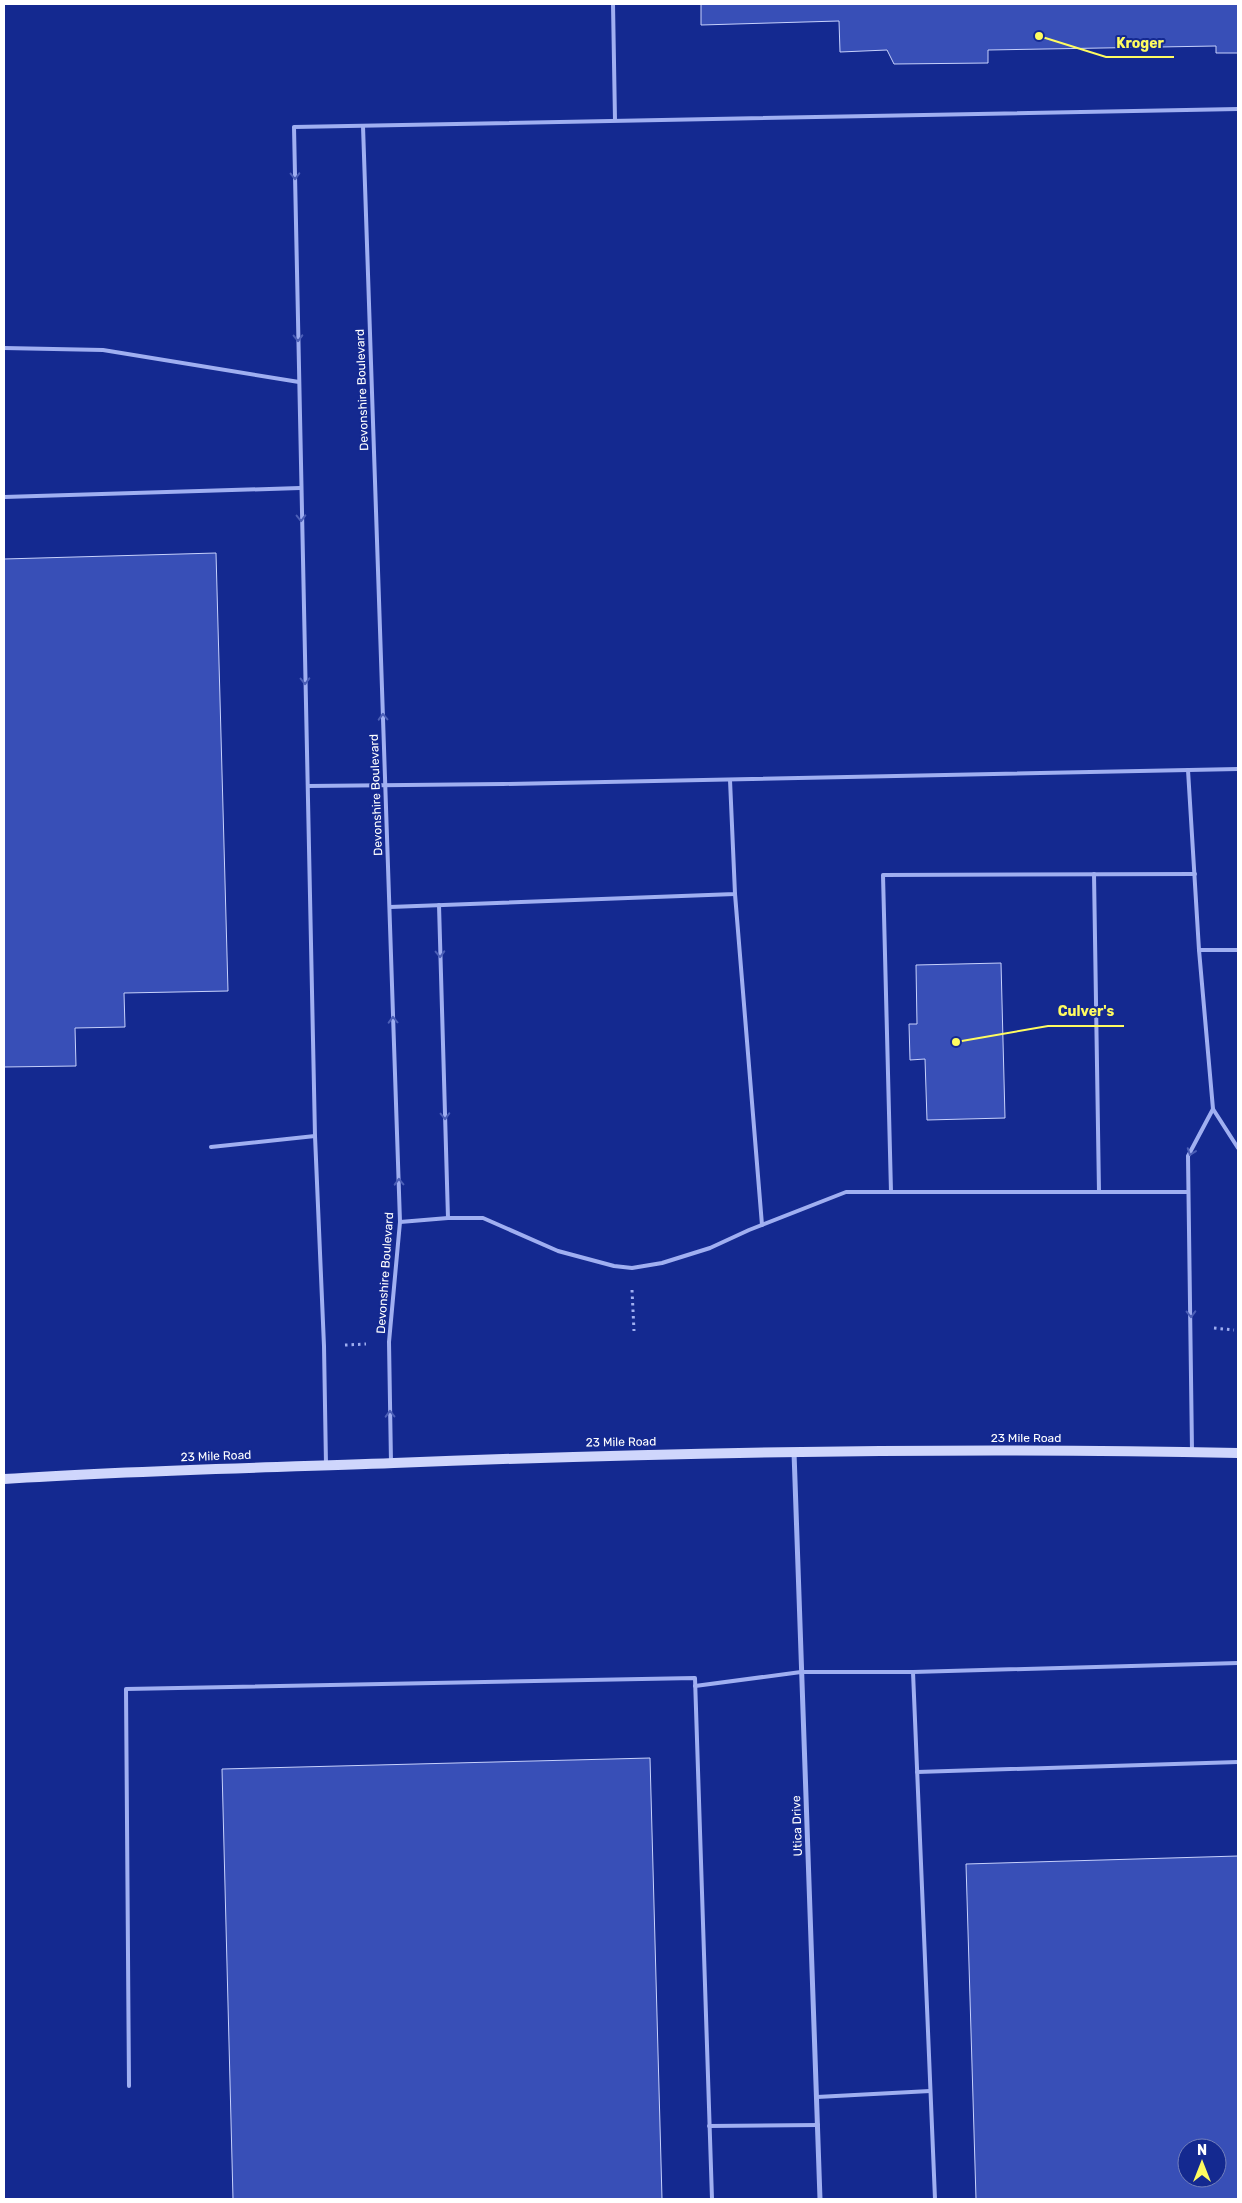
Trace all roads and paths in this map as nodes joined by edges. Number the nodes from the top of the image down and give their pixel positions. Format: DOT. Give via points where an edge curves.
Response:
graph roads {
  1 [pos="613,4"];
  2 [pos="1238,109"];
  3 [pos="615,120"];
  4 [pos="363,126"];
  5 [pos="4,348"];
  6 [pos="298,382"];
  7 [pos="300,488"];
  8 [pos="4,497"];
  9 [pos="1238,769"];
  10 [pos="1188,770"];
  11 [pos="730,780"];
  12 [pos="308,786"];
  13 [pos="386,786"];
  14 [pos="1094,874"];
  15 [pos="1195,874"];
  16 [pos="735,894"];
  17 [pos="439,905"];
  18 [pos="390,907"];
  19 [pos="1199,950"];
  20 [pos="1238,950"];
  21 [pos="1213,1109"];
  22 [pos="315,1136"];
  23 [pos="211,1147"];
  24 [pos="1238,1148"];
  25 [pos="890,1192"];
  26 [pos="1099,1192"];
  27 [pos="1188,1192"];
  28 [pos="448,1218"];
  29 [pos="400,1222"];
  30 [pos="762,1225"];
  31 [pos="632,1268"];
  32 [pos="1214,1328"];
  33 [pos="1234,1330"];
  34 [pos="634,1332"];
  35 [pos="372,1344"];
  36 [pos="340,1346"];
  37 [pos="794,1451"];
  38 [pos="1192,1452"];
  39 [pos="1238,1453"];
  40 [pos="391,1463"];
  41 [pos="326,1465"];
  42 [pos="4,1479"];
  43 [pos="1238,1663"];
  44 [pos="801,1672"];
  45 [pos="913,1672"];
  46 [pos="695,1686"];
  47 [pos="1238,1762"];
  48 [pos="917,1772"];
  49 [pos="129,2086"];
  50 [pos="930,2091"];
  51 [pos="817,2097"];
  52 [pos="818,2125"];
  53 [pos="710,2126"];
  54 [pos="712,2199"];
  55 [pos="820,2199"];
  56 [pos="935,2199"];
  1 -- 3 [label="lane"];
  2 -- 3 [label="lane"];
  3 -- 4 [label="lane"];
  4 -- 6 [label="lane, one-way" via="294,127"];
  13 -- 4 [label="lane, Devonshire Boulevard, one-way"];
  5 -- 6 [label="lane" via="103,350"];
  6 -- 7 [label="lane"];
  7 -- 8 [label="lane"];
  7 -- 12 [label="lane, one-way"];
  9 -- 10 [label="lane"];
  10 -- 11 [label="lane"];
  10 -- 15 [label="lane"];
  11 -- 13 [label="lane"];
  11 -- 16 [label="lane"];
  12 -- 13 [label="lane"];
  12 -- 22 [label="lane"];
  13 -- 18 [label="lane, Devonshire Boulevard"];
  14 -- 15 [label="lane"];
  14 -- 25 [label="lane" via="883,875"];
  14 -- 26 [label="lane"];
  15 -- 19 [label="lane"];
  16 -- 17 [label="lane"];
  16 -- 30 [label="lane"];
  17 -- 18 [label="lane"];
  17 -- 28 [label="lane, one-way"];
  29 -- 18 [label="lane, Devonshire Boulevard, one-way"];
  19 -- 20 [label="lane"];
  19 -- 21 [label="lane"];
  21 -- 24 [label="lane"];
  21 -- 27 [label="lane, one-way" via="1188,1156"];
  22 -- 23 [label="lane"];
  22 -- 41 [label="lane"];
  25 -- 26 [label="lane"];
  25 -- 30 [label="lane" via="846,1192"];
  26 -- 27 [label="lane"];
  27 -- 38 [label="lane, one-way"];
  28 -- 29 [label="lane"];
  28 -- 31 [label="lane" via="483,1218 558,1251"];
  40 -- 29 [label="lane, Devonshire Boulevard, one-way" via="389,1342"];
  30 -- 31 [label="lane" via="710,1248 662,1263"];
  31 -- 34 [label="path"];
  32 -- 33 [label="path"];
  35 -- 36 [label="path"];
  37 -- 38 [label="main road, 23 Mile Road"];
  37 -- 40 [label="main road, 23 Mile Road"];
  37 -- 44 [label="street, Utica Drive"];
  38 -- 39 [label="main road, 23 Mile Road"];
  40 -- 41 [label="main road, 23 Mile Road"];
  41 -- 42 [label="main road, 23 Mile Road"];
  43 -- 45 [label="lane"];
  44 -- 45 [label="lane"];
  44 -- 46 [label="lane"];
  44 -- 51 [label="street, Utica Drive"];
  45 -- 48 [label="lane"];
  46 -- 49 [label="lane" via="695,1678 126,1690"];
  46 -- 53 [label="lane"];
  47 -- 48 [label="lane"];
  48 -- 50 [label="lane"];
  50 -- 51 [label="lane"];
  50 -- 56 [label="lane"];
  51 -- 52 [label="street, Utica Drive"];
  52 -- 53 [label="lane"];
  52 -- 55 [label="street, Utica Drive"];
  53 -- 54 [label="lane"];
}
